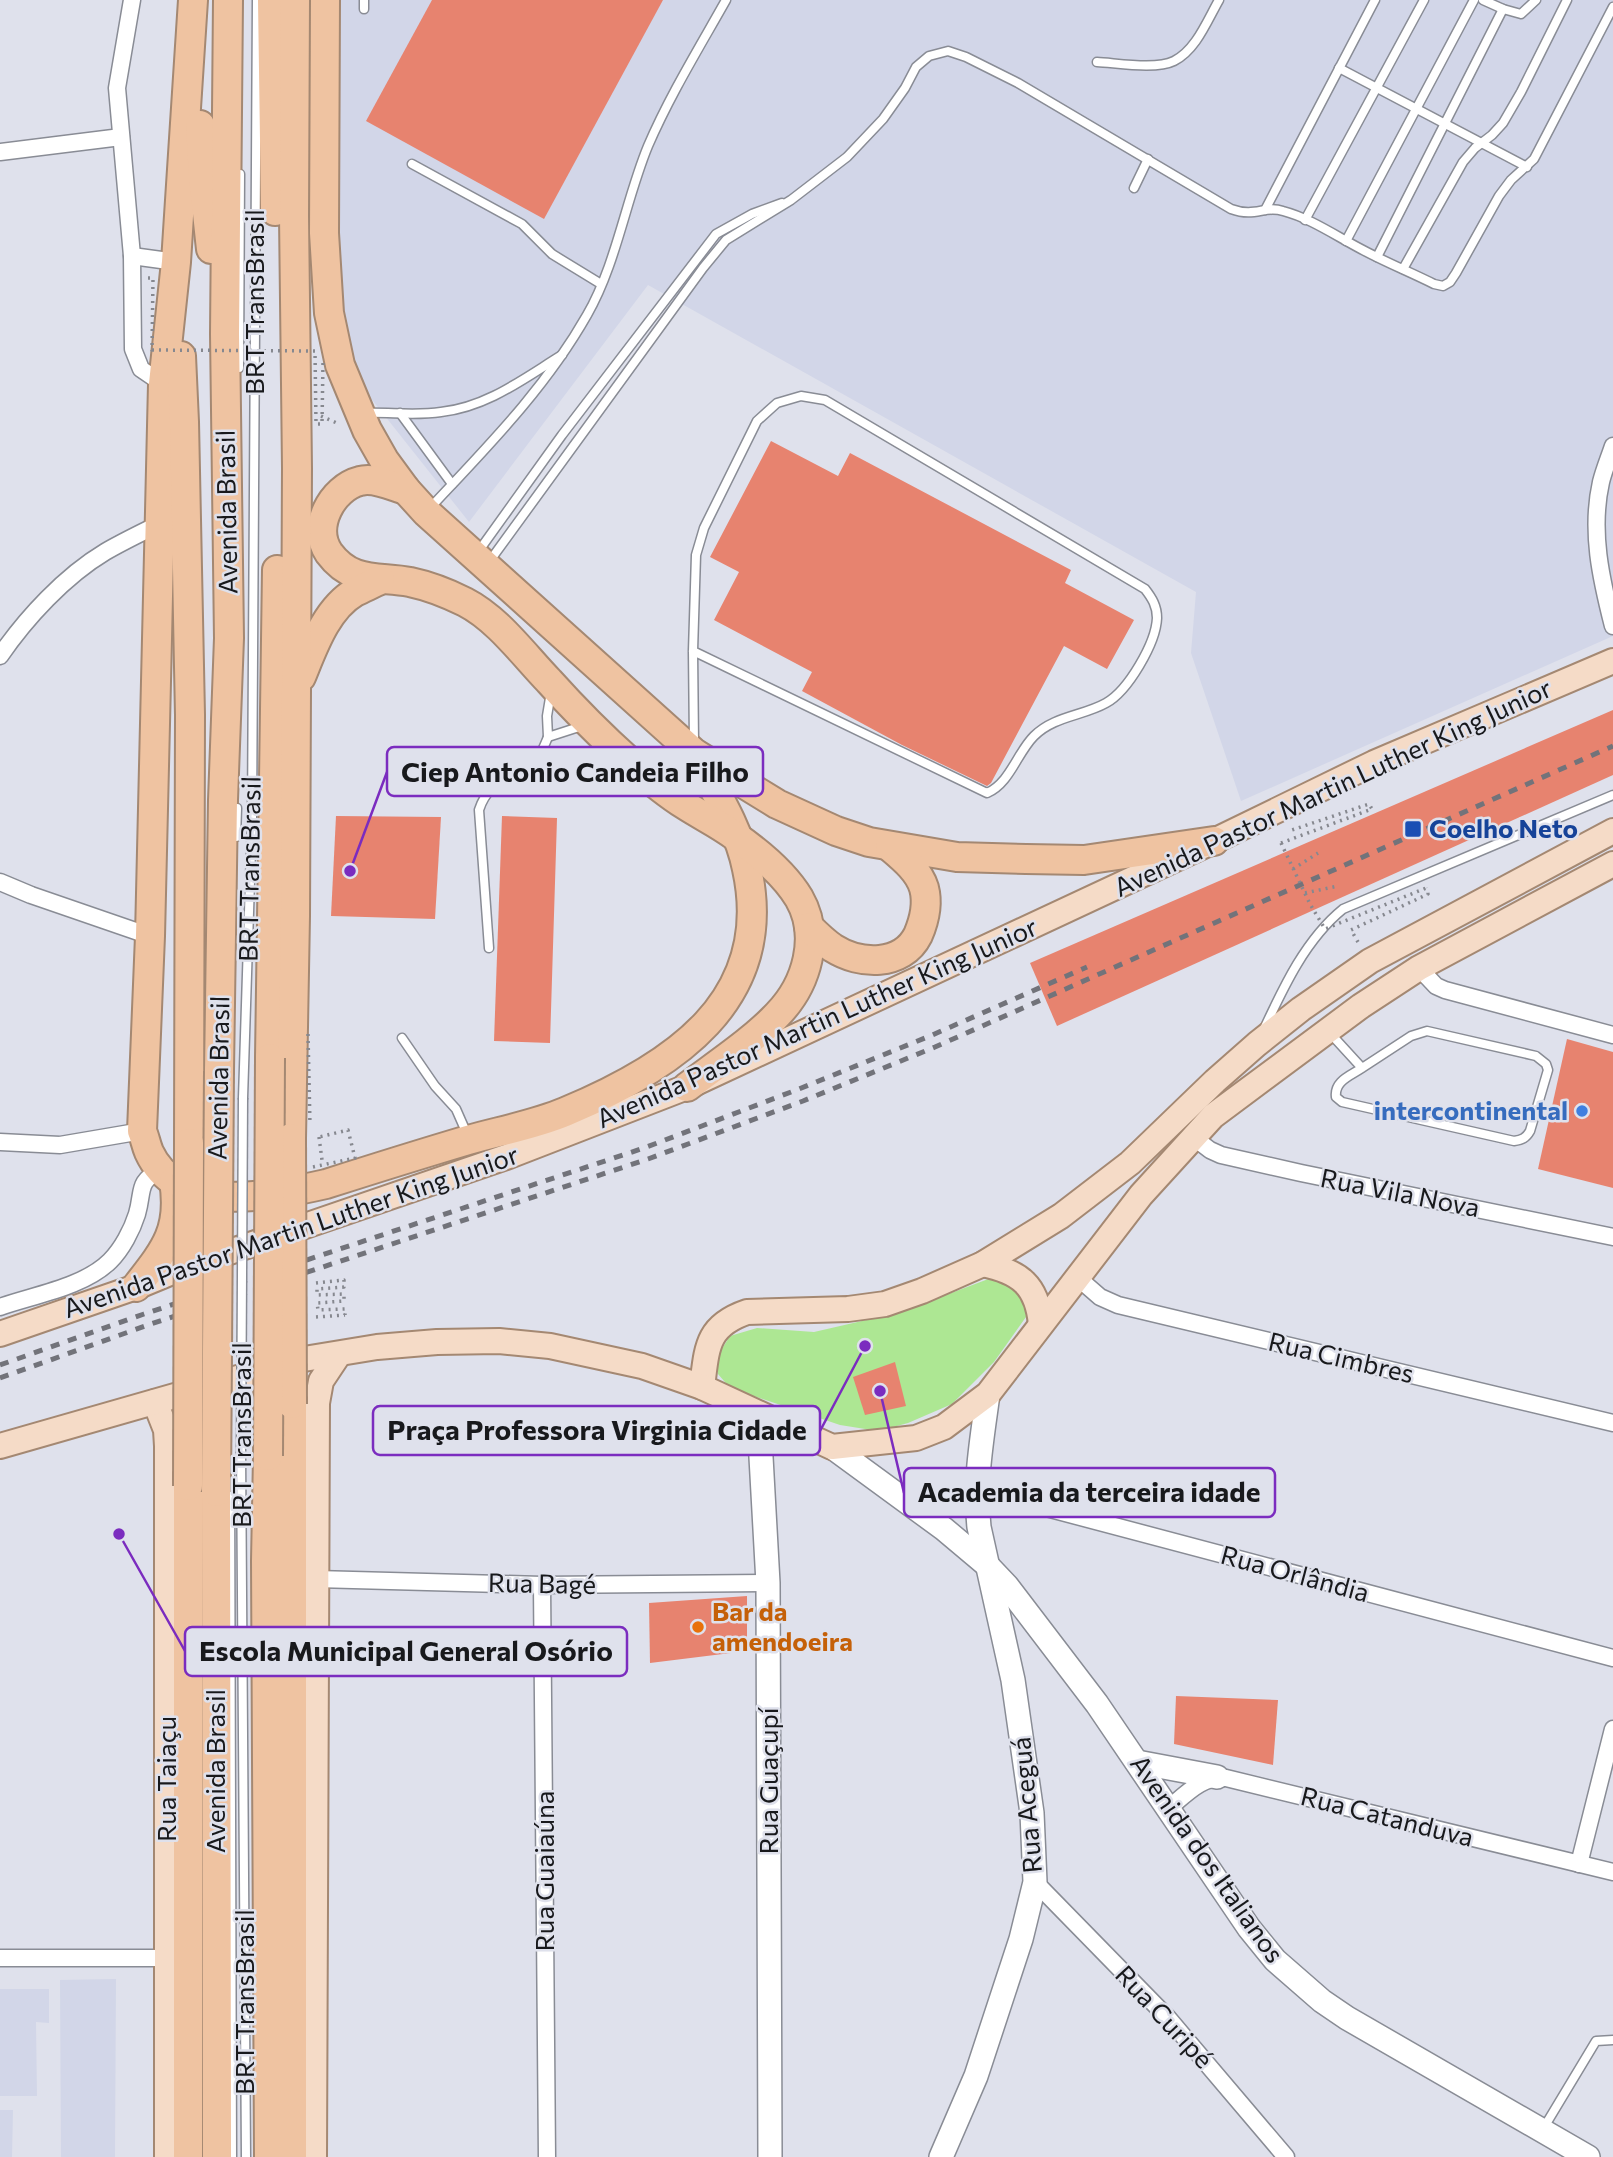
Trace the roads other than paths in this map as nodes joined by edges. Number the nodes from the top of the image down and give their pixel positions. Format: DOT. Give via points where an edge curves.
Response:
graph roads {
  1 [pos="132,0"];
  2 [pos="194,0"];
  3 [pos="228,0"];
  4 [pos="257,0"];
  5 [pos="272,0"];
  6 [pos="295,0"];
  7 [pos="325,0"];
  8 [pos="726,0"];
  9 [pos="1219,0"];
  10 [pos="1375,0"];
  11 [pos="1424,0"];
  12 [pos="1474,0"];
  13 [pos="1483,0"];
  14 [pos="1536,0"];
  15 [pos="1567,0"];
  16 [pos="1613,7"];
  17 [pos="1503,9"];
  18 [pos="1097,62"];
  19 [pos="1339,68"];
  20 [pos="1376,88"];
  21 [pos="1416,109"];
  22 [pos="1445,124"];
  23 [pos="121,137"];
  24 [pos="1482,143"];
  25 [pos="0,152"];
  26 [pos="1148,159"];
  27 [pos="412,164"];
  28 [pos="240,166"];
  29 [pos="1527,167"];
  30 [pos="1134,188"];
  31 [pos="791,200"];
  32 [pos="1265,210"];
  33 [pos="1305,220"];
  34 [pos="1346,241"];
  35 [pos="132,256"];
  36 [pos="1377,257"];
  37 [pos="176,262"];
  38 [pos="1403,269"];
  39 [pos="601,284"];
  40 [pos="225,334"];
  41 [pos="564,354"];
  42 [pos="239,374"];
  43 [pos="163,384"];
  44 [pos="360,414"];
  45 [pos="400,414"];
  46 [pos="1613,446"];
  47 [pos="452,484"];
  48 [pos="406,490"];
  49 [pos="426,512"];
  50 [pos="159,524"];
  51 [pos="480,561"];
  52 [pos="380,580"];
  53 [pos="238,596"];
  54 [pos="1613,626"];
  55 [pos="693,651"];
  56 [pos="0,656"];
  57 [pos="1613,661"];
  58 [pos="238,665"];
  59 [pos="552,685"];
  60 [pos="296,688"];
  61 [pos="589,725"];
  62 [pos="548,737"];
  63 [pos="694,753"];
  64 [pos="1613,795"];
  65 [pos="237,804"];
  66 [pos="1613,831"];
  67 [pos="736,836"];
  68 [pos="1214,841"];
  69 [pos="236,846"];
  70 [pos="890,847"];
  71 [pos="1613,864"];
  72 [pos="0,882"];
  73 [pos="808,927"];
  74 [pos="150,936"];
  75 [pos="489,948"];
  76 [pos="1419,968"];
  77 [pos="1327,1030"];
  78 [pos="1613,1035"];
  79 [pos="402,1038"];
  80 [pos="1256,1044"];
  81 [pos="1362,1068"];
  82 [pos="687,1087"];
  83 [pos="142,1131"];
  84 [pos="1193,1137"];
  85 [pos="470,1140"];
  86 [pos="0,1142"];
  87 [pos="167,1175"];
  88 [pos="230,1186"];
  89 [pos="229,1211"];
  90 [pos="1613,1237"];
  91 [pos="229,1238"];
  92 [pos="984,1264"];
  93 [pos="229,1265"];
  94 [pos="1077,1277"];
  95 [pos="136,1287"];
  96 [pos="0,1307"];
  97 [pos="1041,1324"];
  98 [pos="0,1334"];
  99 [pos="339,1354"];
  100 [pos="230,1372"];
  101 [pos="230,1385"];
  102 [pos="702,1387"];
  103 [pos="988,1394"];
  104 [pos="155,1402"];
  105 [pos="748,1409"];
  106 [pos="1613,1423"];
  107 [pos="0,1446"];
  108 [pos="832,1447"];
  109 [pos="255,1455"];
  110 [pos="230,1466"];
  111 [pos="202,1489"];
  112 [pos="977,1498"];
  113 [pos="988,1566"];
  114 [pos="316,1579"];
  115 [pos="768,1583"];
  116 [pos="542,1585"];
  117 [pos="1613,1658"];
  118 [pos="1613,1729"];
  119 [pos="1137,1762"];
  120 [pos="1217,1777"];
  121 [pos="1169,1808"];
  122 [pos="1580,1864"];
  123 [pos="1613,1872"];
  124 [pos="1035,1882"];
  125 [pos="0,1958"];
  126 [pos="167,1958"];
  127 [pos="1613,2040"];
  128 [pos="1543,2130"];
  129 [pos="167,2157"];
  130 [pos="188,2157"];
  131 [pos="217,2157"];
  132 [pos="232,2157"];
  133 [pos="246,2157"];
  134 [pos="269,2157"];
  135 [pos="292,2157"];
  136 [pos="314,2157"];
  137 [pos="547,2157"];
  138 [pos="770,2157"];
  139 [pos="941,2157"];
  140 [pos="1286,2157"];
  141 [pos="1588,2157"];
  1 -- 23 [label="street" via="117,88"];
  2 -- 37 [label="highway, Avenida Brasil"];
  2 -- 40 [label="highway" via="203,177"];
  3 -- 40 [label="highway, Avenida Brasil"];
  4 -- 109 [label="lane, BRT TransBrasil, bridge" via="252,819 243,1098"];
  5 -- 109 [label="highway, Avenida Brasil, bridge" via="278,480 270,1058"];
  6 -- 60 [label="highway"];
  7 -- 44 [label="highway" via="324,233 332,363"];
  8 -- 39 [label="lane" via="648,146"];
  9 -- 18 [label="lane" via="1196,40 1172,62"];
  10 -- 19 [label="lane"];
  11 -- 20 [label="lane"];
  12 -- 21 [label="lane"];
  13 -- 17 [label="lane"];
  14 -- 17 [label="lane" via="1521,14"];
  15 -- 24 [label="lane" via="1521,92 1503,122"];
  16 -- 29 [label="lane"];
  17 -- 22 [label="lane"];
  19 -- 20 [label="lane"];
  19 -- 32 [label="lane"];
  20 -- 21 [label="lane"];
  20 -- 33 [label="lane"];
  21 -- 22 [label="lane"];
  21 -- 34 [label="lane"];
  22 -- 24 [label="lane"];
  22 -- 36 [label="lane"];
  23 -- 25 [label="street"];
  23 -- 35 [label="street"];
  24 -- 29 [label="lane"];
  24 -- 38 [label="lane" via="1463,162"];
  26 -- 30 [label="lane"];
  26 -- 31 [label="lane" via="1018,83 948,51 929,56 916,67 905,88 847,157"];
  26 -- 32 [label="lane" via="1231,209 1244,214"];
  27 -- 39 [label="lane" via="522,223 552,254"];
  28 -- 42 [label="lane, BRT TransBrasil"];
  29 -- 38 [label="lane" via="1499,196 1450,282 1434,284"];
  31 -- 51 [label="lane" via="726,240"];
  31 -- 51 [label="lane" via="716,234 570,425"];
  32 -- 33 [label="lane" via="1282,210"];
  33 -- 34 [label="lane"];
  34 -- 36 [label="lane"];
  35 -- 37 [label="street"];
  35 -- 43 [label="street" via="133,349 141,369"];
  36 -- 38 [label="lane"];
  37 -- 43 [label="highway, Avenida Brasil"];
  37 -- 111 [label="highway, Avenida Brasil, bridge" via="190,715 189,1143"];
  39 -- 41 [label="lane"];
  40 -- 111 [label="highway, Avenida Brasil, bridge" via="229,638 219,1071"];
  41 -- 45 [label="lane" via="500,394 471,406"];
  41 -- 47 [label="lane" via="538,390"];
  43 -- 50 [label="highway, Avenida Brasil"];
  44 -- 45 [label="lane"];
  44 -- 48 [label="highway"];
  45 -- 47 [label="lane"];
  46 -- 54 [label="street" via="1601,483 1596,529"];
  47 -- 49 [label="lane"];
  48 -- 49 [label="highway"];
  48 -- 52 [label="highway" via="363,480 349,485 329,505 324,522 323,536 335,560 358,575"];
  49 -- 51 [label="highway"];
  50 -- 56 [label="street" via="80,571 38,609"];
  50 -- 74 [label="highway, Avenida Brasil"];
  51 -- 63 [label="highway"];
  52 -- 59 [label="highway" via="434,588 467,603 497,626"];
  52 -- 60 [label="highway" via="353,593 335,610"];
  53 -- 58 [label="lane"];
  55 -- 55 [label="lane" via="696,555 704,528 757,421 777,403 801,396 825,400 1145,589 1154,600 1157,618 1152,640 1117,696 1050,724 1029,742 996,789 987,793"];
  55 -- 63 [label="lane"];
  57 -- 68 [label="main road, Avenida Pastor Martin Luther King Junior" via="1374,763"];
  59 -- 61 [label="highway"];
  59 -- 62 [label="lane"];
  60 -- 135 [label="highway, bridge" via="291,1138"];
  61 -- 62 [label="lane"];
  61 -- 67 [label="highway" via="645,776"];
  62 -- 75 [label="lane" via="534,762 487,792 479,810"];
  63 -- 67 [label="highway"];
  63 -- 70 [label="highway" via="807,819"];
  64 -- 80 [label="lane" via="1343,909 1307,949"];
  65 -- 69 [label="lane, BRT TransBrasil"];
  66 -- 80 [label="main road" via="1370,961"];
  67 -- 73 [label="highway" via="791,887 803,906"];
  67 -- 85 [label="highway" via="747,868 750,933 734,982 711,1020 669,1058 625,1084 563,1113"];
  68 -- 70 [label="highway" via="1084,860 957,857"];
  68 -- 82 [label="main road, Avenida Pastor Martin Luther King Junior"];
  70 -- 73 [label="highway" via="913,868 924,888 923,924 907,951 896,957 865,960 833,948"];
  71 -- 76 [label="main road"];
  72 -- 74 [label="street"];
  73 -- 82 [label="highway" via="808,962 792,998 769,1023"];
  74 -- 83 [label="highway, Avenida Brasil"];
  76 -- 77 [label="main road"];
  76 -- 78 [label="street" via="1445,990"];
  77 -- 81 [label="lane"];
  77 -- 84 [label="main road" via="1213,1116"];
  79 -- 85 [label="lane" via="456,1110"];
  80 -- 92 [label="main road" via="1130,1163 1061,1216"];
  81 -- 81 [label="lane" via="1338,1083 1336,1097 1342,1102 1514,1141 1530,1131 1548,1070 1536,1056 1427,1031 1411,1036"];
  82 -- 95 [label="main road, Avenida Pastor Martin Luther King Junior" via="509,1156"];
  83 -- 86 [label="street" via="60,1145"];
  83 -- 87 [label="highway" via="150,1153"];
  84 -- 90 [label="street, Rua Vila Nova" via="1221,1155"];
  84 -- 94 [label="main road"];
  85 -- 87 [label="highway" via="326,1184 256,1197 196,1192"];
  87 -- 95 [label="highway" via="177,1203 172,1234"];
  87 -- 96 [label="street" via="148,1175 143,1182 137,1213 109,1262 48,1293"];
  88 -- 89 [label="lane"];
  91 -- 93 [label="lane"];
  92 -- 97 [label="main road" via="1018,1277 1031,1289"];
  92 -- 102 [label="main road" via="885,1304 747,1312 733,1317 713,1336"];
  94 -- 97 [label="main road"];
  94 -- 106 [label="street, Rua Cimbres" via="1100,1297 1118,1305"];
  95 -- 98 [label="main road, Avenida Pastor Martin Luther King Junior"];
  97 -- 103 [label="main road"];
  99 -- 102 [label="main road" via="437,1342 499,1341 550,1346 642,1366"];
  99 -- 104 [label="main road" via="304,1359"];
  99 -- 114 [label="main road" via="321,1381 317,1402"];
  100 -- 101 [label="lane, BRT TransBrasil"];
  102 -- 105 [label="main road"];
  103 -- 108 [label="main road" via="944,1427 916,1437"];
  103 -- 112 [label="street, Avenida dos Italianos"];
  104 -- 107 [label="main road"];
  104 -- 126 [label="main road, Rua Taiaçu" via="167,1446"];
  105 -- 108 [label="main road"];
  105 -- 115 [label="street, Rua Guaçupí" via="760,1439"];
  108 -- 113 [label="street, Avenida dos Italianos"];
  109 -- 133 [label="lane, BRT TransBrasil"];
  109 -- 134 [label="highway, Avenida Brasil" via="266,1589"];
  110 -- 132 [label="lane, BRT TransBrasil"];
  111 -- 130 [label="highway, Avenida Brasil"];
  111 -- 131 [label="highway, Avenida Brasil"];
  112 -- 113 [label="street, Avenida dos Italianos"];
  112 -- 117 [label="street, Rua Orlândia" via="1020,1501"];
  113 -- 119 [label="street, Avenida dos Italianos" via="1022,1604"];
  113 -- 124 [label="street, Rua Aceguá" via="1013,1680 1032,1813"];
  114 -- 116 [label="street, Rua Bagé"];
  114 -- 136 [label="main road"];
  115 -- 116 [label="street, Rua Bagé"];
  115 -- 138 [label="street, Rua Guaçupí"];
  116 -- 137 [label="street, Rua Guaiaúna"];
  118 -- 122 [label="street"];
  119 -- 120 [label="street"];
  119 -- 121 [label="street, Avenida dos Italianos"];
  120 -- 121 [label="street" via="1201,1783"];
  120 -- 122 [label="street, Rua Catanduva"];
  121 -- 128 [label="street, Avenida dos Italianos" via="1250,1928 1296,1980 1347,2018"];
  122 -- 123 [label="street, Rua Catanduva"];
  124 -- 139 [label="street, Rua Aceguá" via="976,2076"];
  124 -- 140 [label="street, Rua Curipé" via="1168,2018"];
  125 -- 126 [label="street"];
  126 -- 129 [label="main road, Rua Taiaçu"];
  127 -- 128 [label="lane" via="1596,2041"];
  128 -- 141 [label="street, Avenida dos Italianos"];
}
